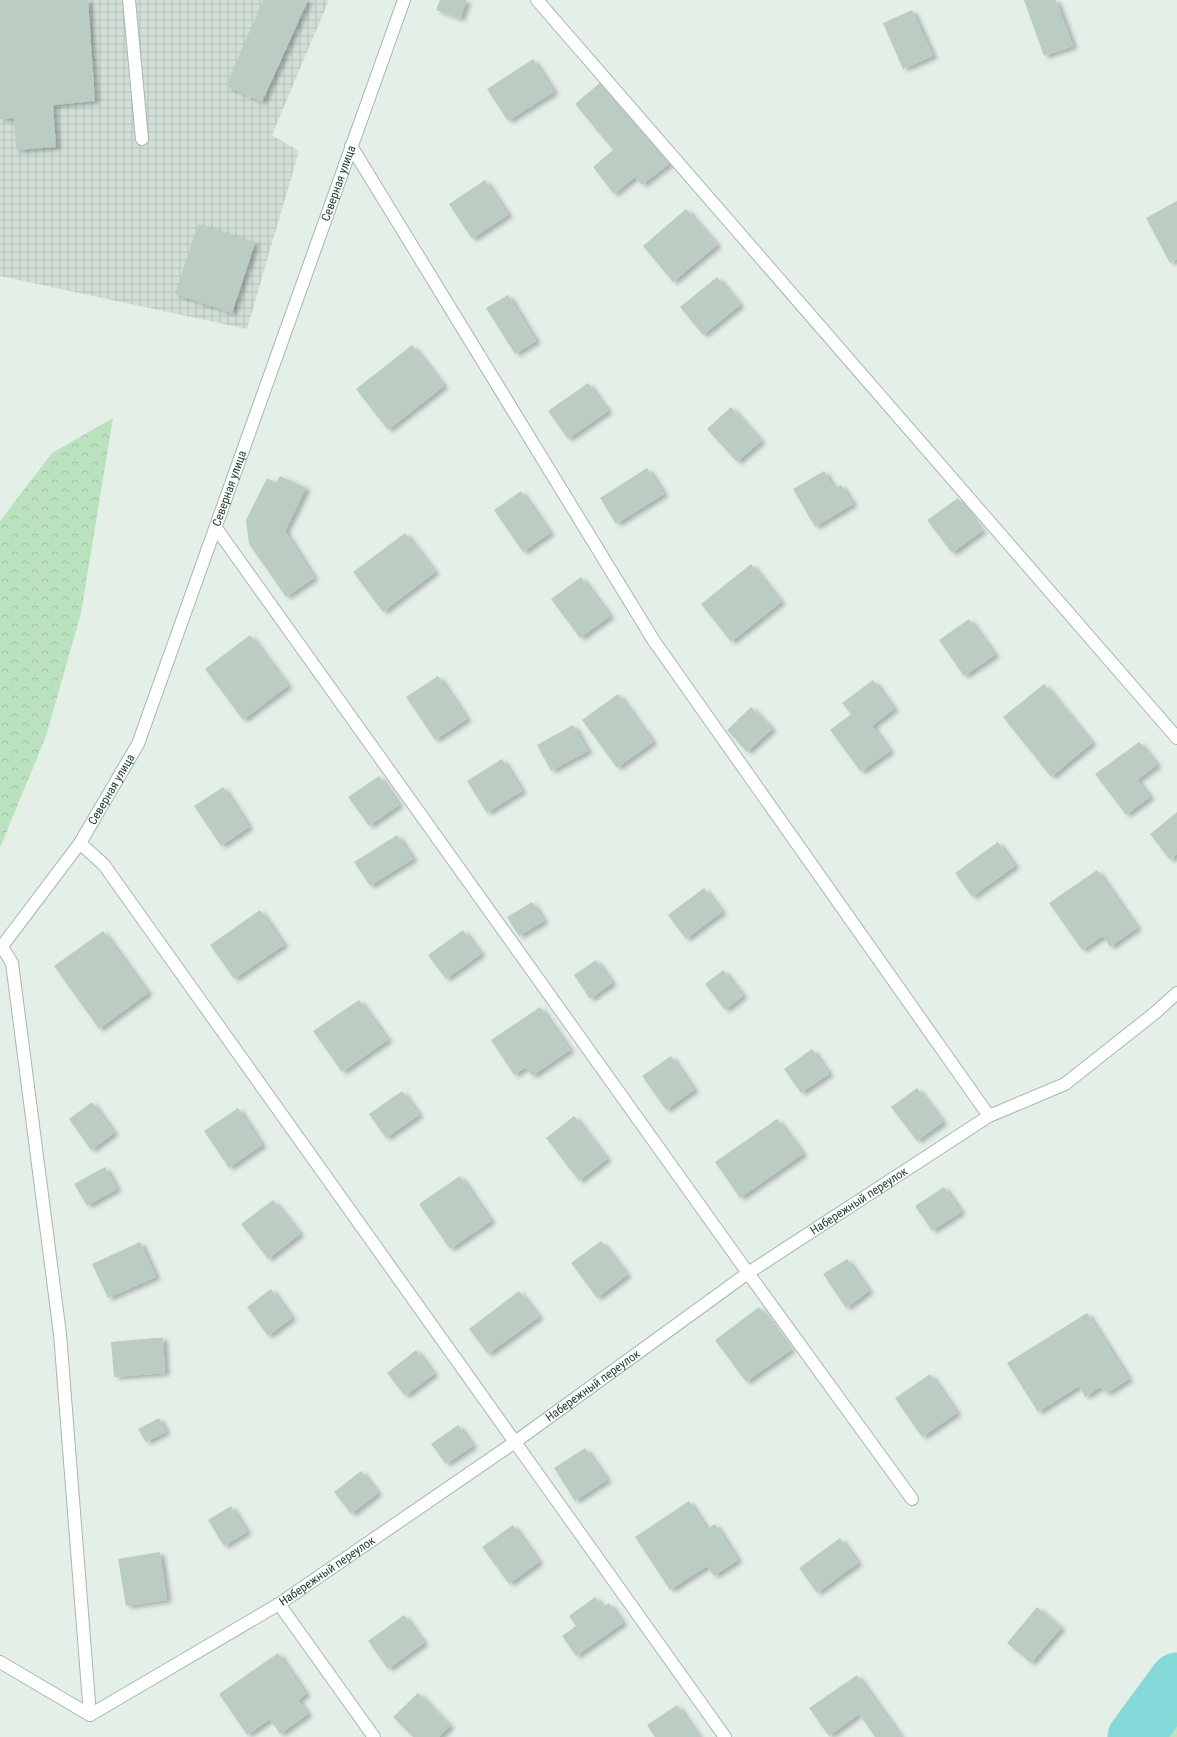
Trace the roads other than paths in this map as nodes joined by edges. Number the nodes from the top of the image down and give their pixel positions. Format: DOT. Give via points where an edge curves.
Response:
graph roads {
  1 [pos="129,0"];
  2 [pos="404,0"];
  3 [pos="537,0"];
  4 [pos="142,139"];
  5 [pos="351,146"];
  6 [pos="216,528"];
  7 [pos="1177,738"];
  8 [pos="80,843"];
  9 [pos="1,948"];
  10 [pos="1177,993"];
  11 [pos="989,1116"];
  12 [pos="748,1273"];
  13 [pos="514,1442"];
  14 [pos="912,1500"];
  15 [pos="279,1604"];
  16 [pos="0,1662"];
  17 [pos="90,1715"];
  18 [pos="374,1737"];
  19 [pos="725,1737"];
  1 -- 4 [label="street"];
  2 -- 5 [label="street, Северная улица"];
  3 -- 7 [label="street"];
  5 -- 6 [label="street, Северная улица"];
  5 -- 11 [label="street" via="654,641"];
  6 -- 8 [label="street, Северная улица" via="138,744"];
  6 -- 12 [label="street"];
  8 -- 9 [label="street, Северная улица"];
  8 -- 13 [label="street" via="104,865"];
  9 -- 17 [label="street" via="12,963 60,1334"];
  10 -- 11 [label="street, Набережный переулок" via="1066,1084"];
  11 -- 12 [label="street, Набережный переулок"];
  12 -- 13 [label="street, Набережный переулок"];
  12 -- 14 [label="street"];
  13 -- 15 [label="street, Набережный переулок"];
  13 -- 19 [label="street"];
  15 -- 17 [label="street, Набережный переулок"];
  15 -- 18 [label="street"];
  16 -- 17 [label="street"];
}
